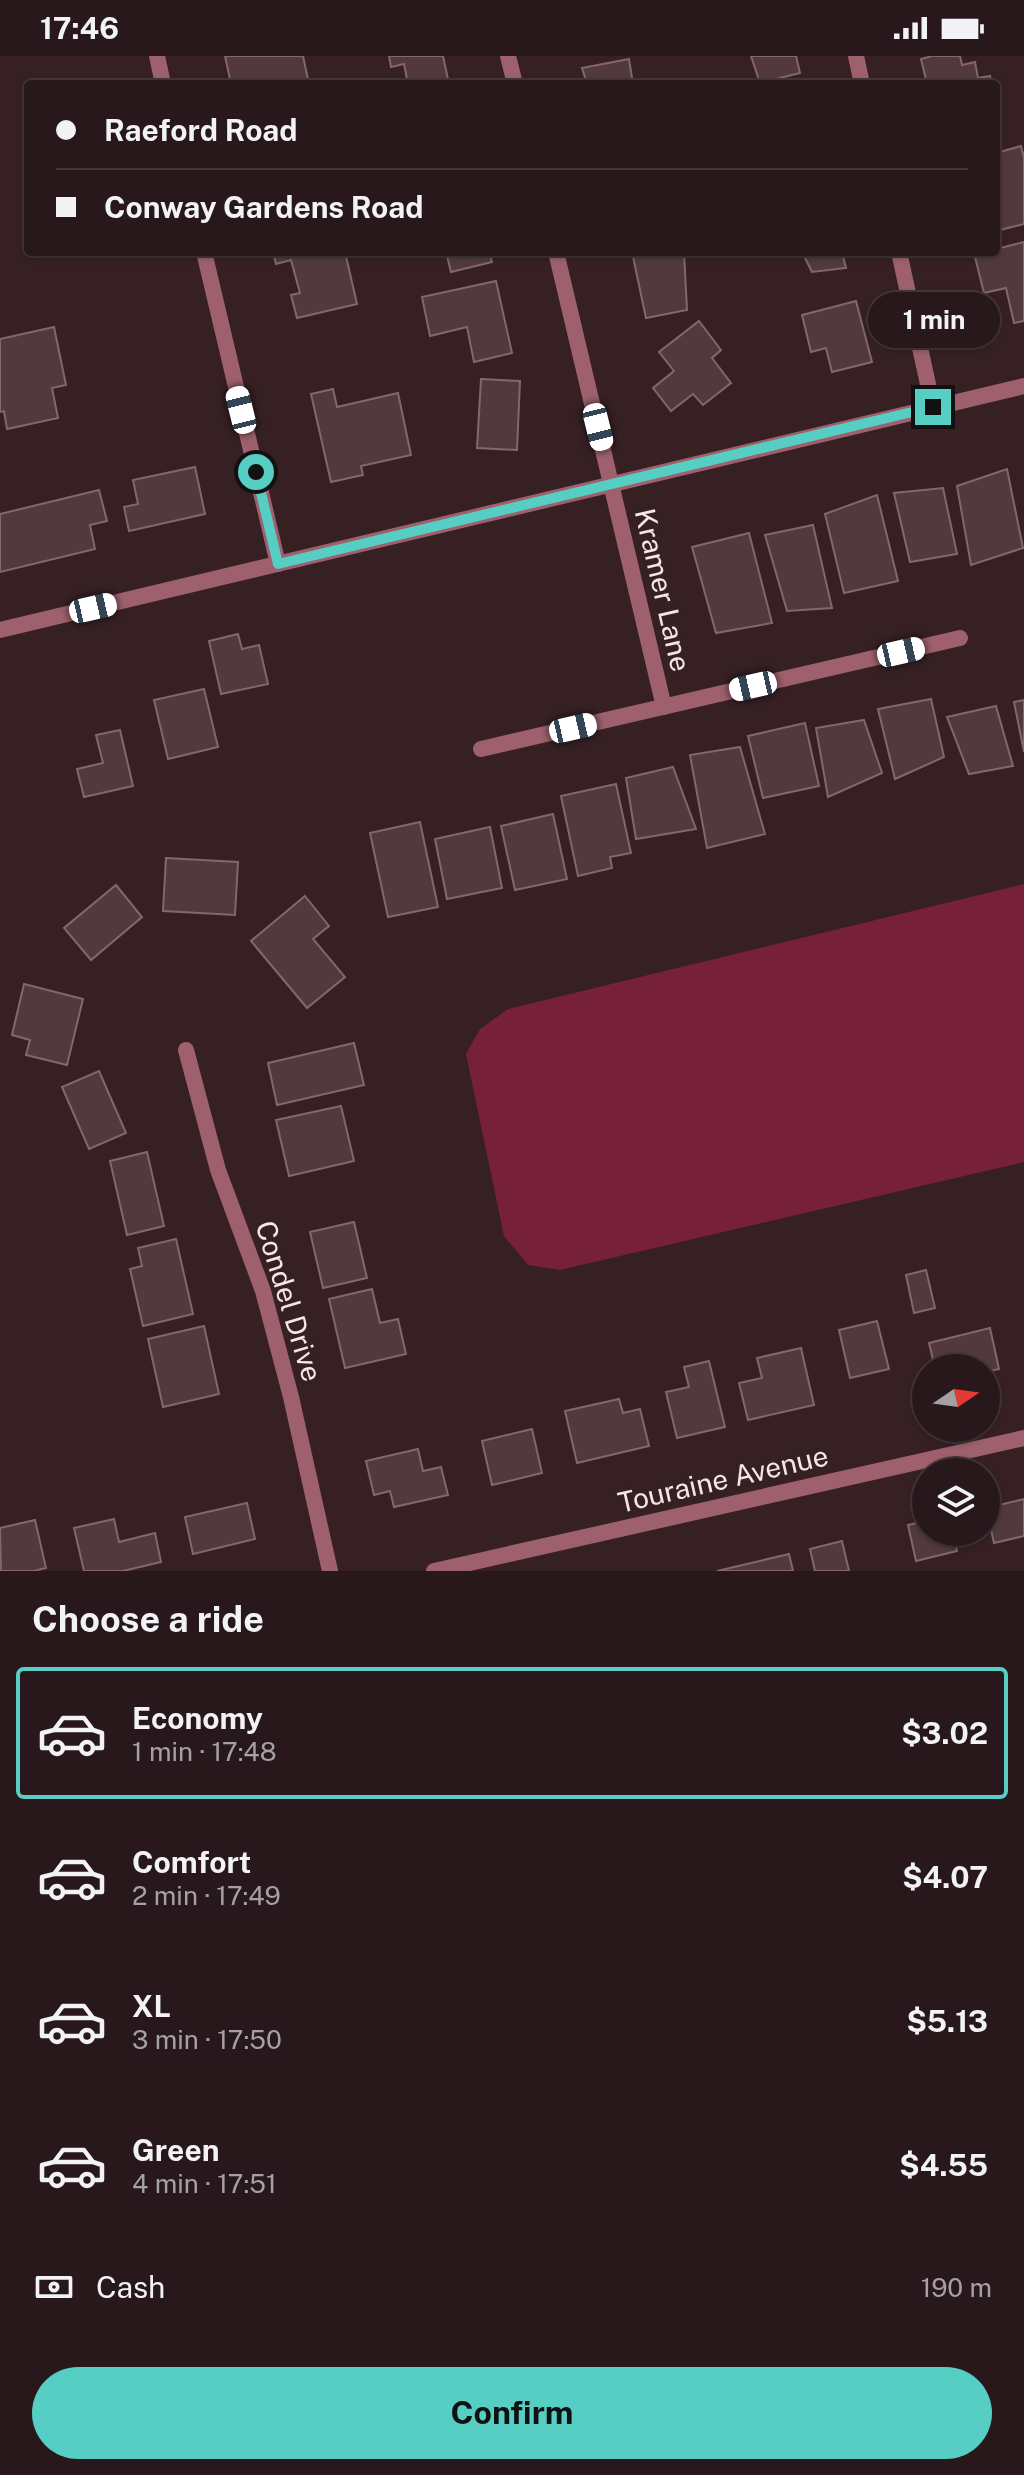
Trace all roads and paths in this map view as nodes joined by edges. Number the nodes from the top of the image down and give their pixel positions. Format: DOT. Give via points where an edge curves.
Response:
graph roads {
  1 [pos="157,56"];
  2 [pos="508,56"];
  3 [pos="856,56"];
  4 [pos="162,80"];
  5 [pos="514,80"];
  6 [pos="861,80"];
  7 [pos="205,256"];
  8 [pos="557,256"];
  9 [pos="900,256"];
  10 [pos="1024,386"];
  11 [pos="933,407"];
  12 [pos="612,485"];
  13 [pos="278,564"];
  14 [pos="0,630"];
  15 [pos="960,638"];
  16 [pos="664,707"];
  17 [pos="481,749"];
  18 [pos="186,1050"];
  19 [pos="1024,1438"];
  20 [pos="330,1571"];
  21 [pos="434,1571"];
  1 -- 4 [label="street"];
  2 -- 5 [label="street"];
  3 -- 6 [label="street"];
  7 -- 13 [label="street"];
  8 -- 12 [label="street, Kramer Lane"];
  9 -- 11 [label="street"];
  10 -- 11 [label="street"];
  11 -- 12 [label="street"];
  12 -- 13 [label="street"];
  12 -- 16 [label="street, Kramer Lane"];
  13 -- 14 [label="street"];
  15 -- 16 [label="street"];
  16 -- 17 [label="street"];
  18 -- 20 [label="street, Condel Drive" via="218,1170 263,1291"];
  19 -- 21 [label="street, Touraine Avenue"];
}
